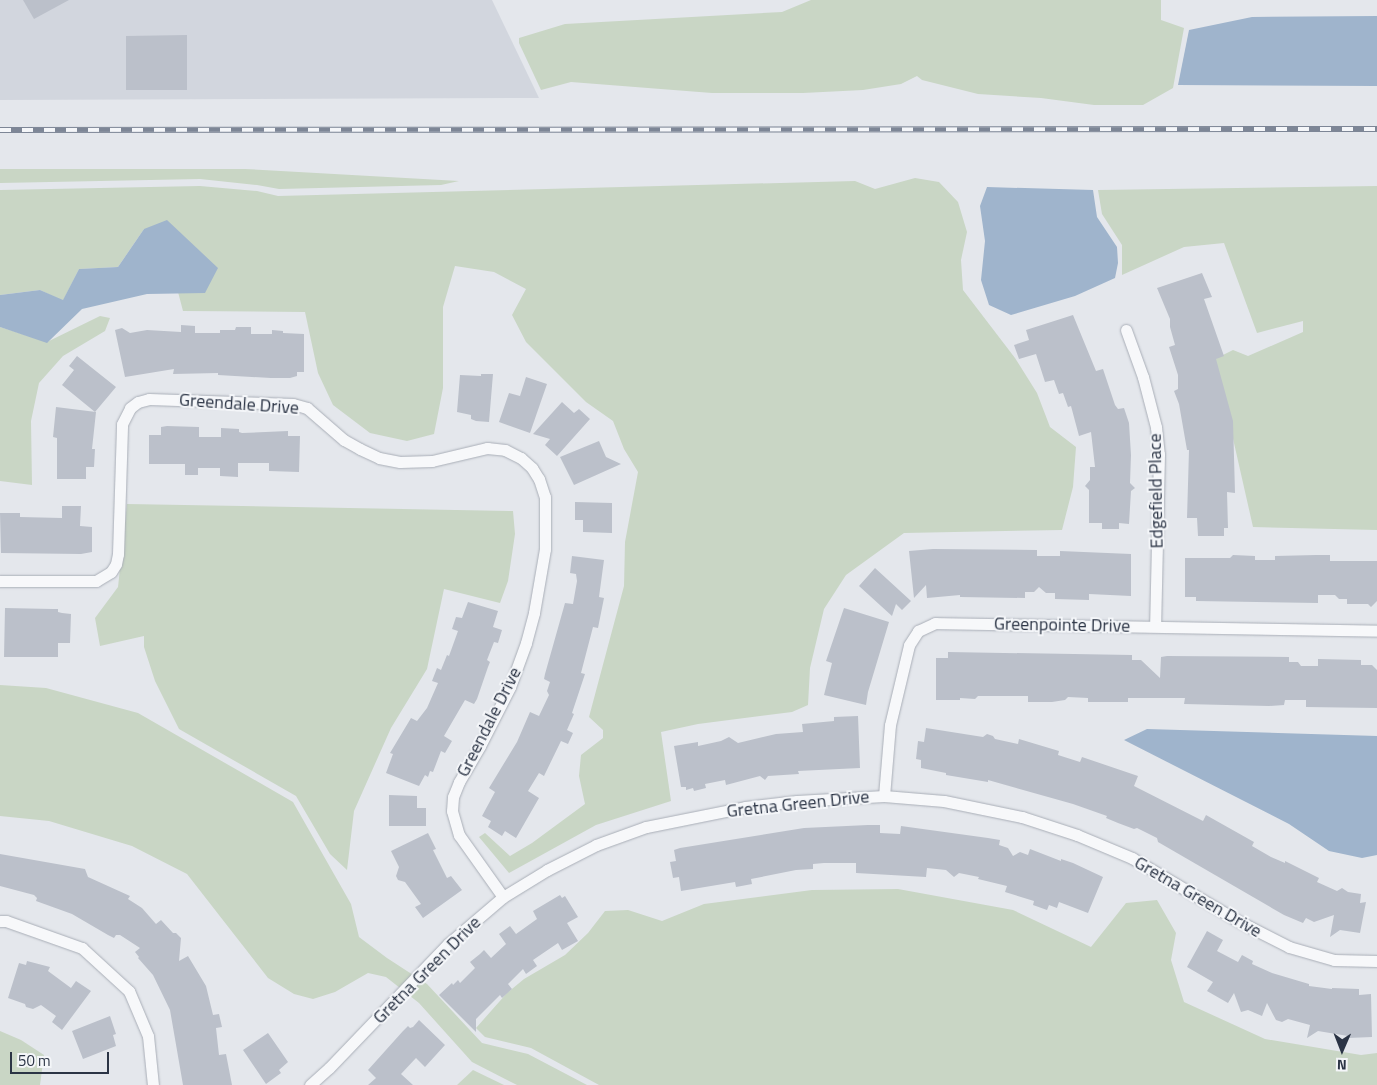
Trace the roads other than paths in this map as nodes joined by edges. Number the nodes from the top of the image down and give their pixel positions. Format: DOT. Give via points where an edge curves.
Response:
graph roads {
  1 [pos="1126,330"];
  2 [pos="0,581"];
  3 [pos="1155,626"];
  4 [pos="1377,631"];
  5 [pos="884,796"];
  6 [pos="503,897"];
  7 [pos="0,921"];
  8 [pos="1377,961"];
  9 [pos="153,1085"];
  10 [pos="310,1085"];
  1 -- 3 [label="street, Edgefield Place" via="1145,385 1159,454"];
  2 -- 6 [label="street, Greendale Drive" via="96,582 111,572 118,554 122,424 130,408 149,399 294,404 307,408 344,440 360,449 378,458 400,462 432,461 487,448 505,450 521,458 539,479 545,496 545,549 535,605 510,687 459,782 452,811 459,835"];
  3 -- 4 [label="street, Greenpointe Drive"];
  3 -- 5 [label="street, Greenpointe Drive" via="935,623 918,631 909,645 898,684 890,725"];
  5 -- 6 [label="street, Gretna Green Drive" via="840,796 745,807 646,828 596,845"];
  5 -- 8 [label="street, Gretna Green Drive" via="944,801 1014,815 1049,826 1132,858 1289,947 1334,960"];
  6 -- 10 [label="street, Gretna Green Drive" via="448,944"];
  7 -- 9 [label="street" via="82,948 129,992 148,1036"];
}
